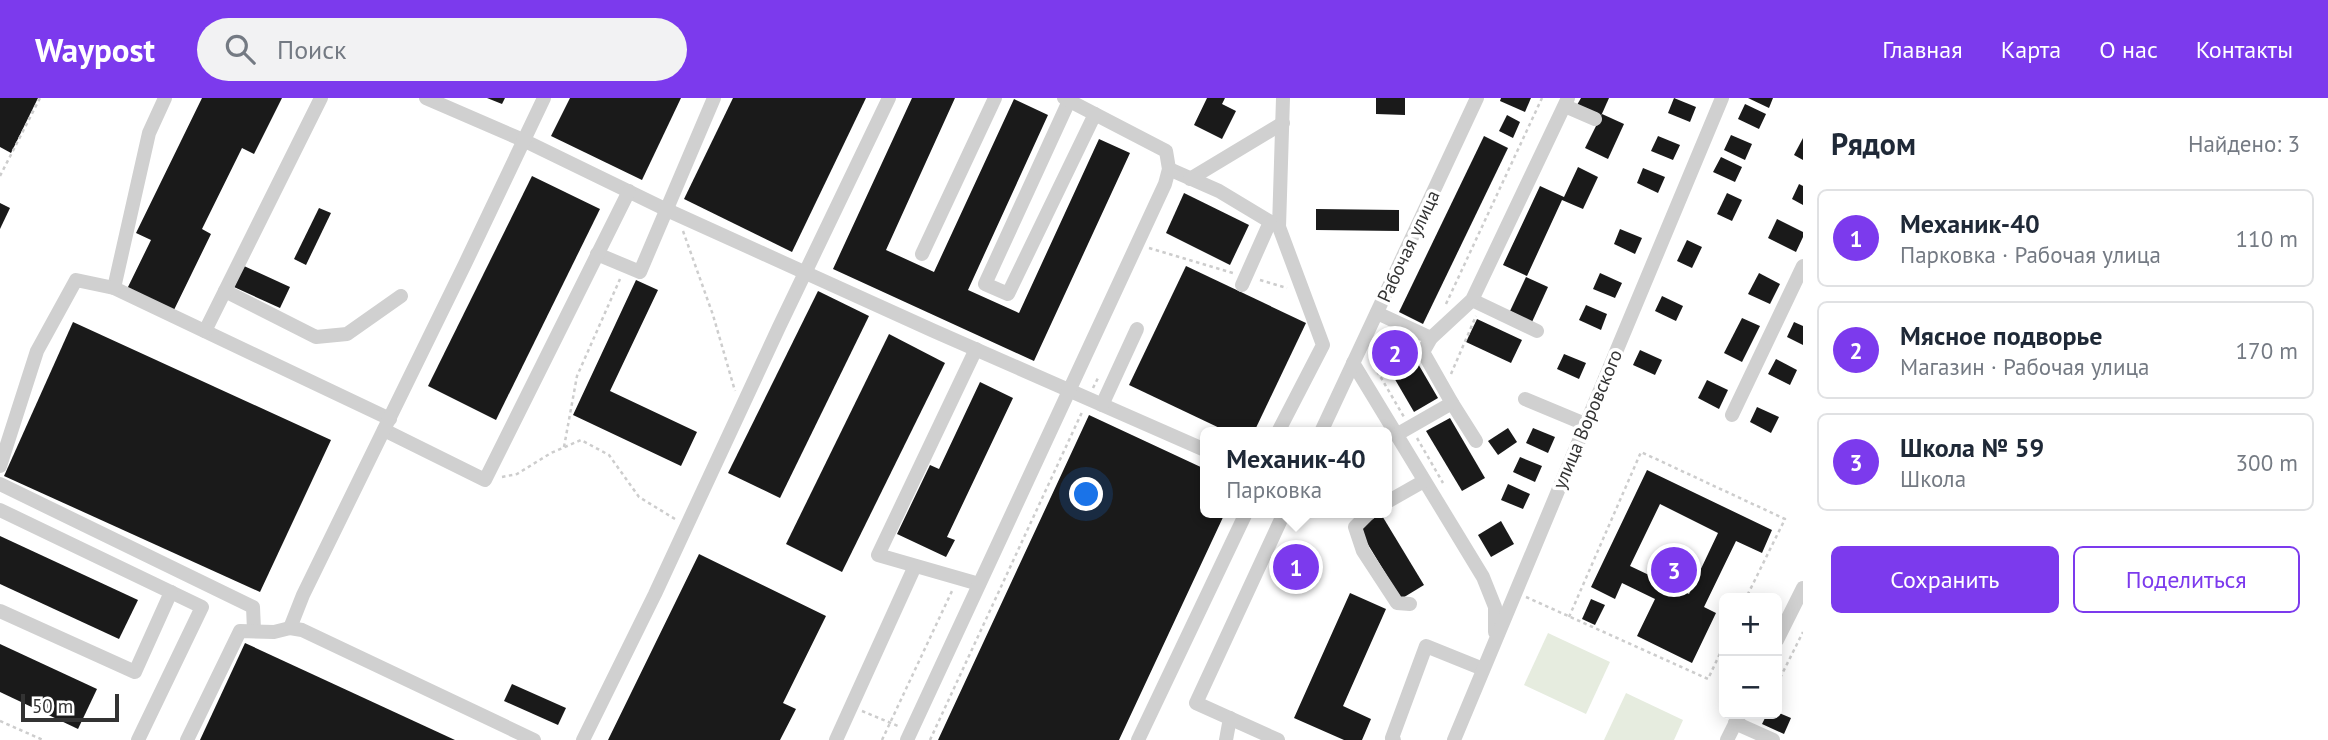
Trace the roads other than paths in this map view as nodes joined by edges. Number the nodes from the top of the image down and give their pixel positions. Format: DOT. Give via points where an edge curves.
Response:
graph roads {
  1 [pos="165,98"];
  2 [pos="321,98"];
  3 [pos="425,98"];
  4 [pos="544,98"];
  5 [pos="714,98"];
  6 [pos="889,98"];
  7 [pos="995,98"];
  8 [pos="1283,98"];
  9 [pos="1477,98"];
  10 [pos="1722,98"];
  11 [pos="1067,99"];
  12 [pos="1567,102"];
  13 [pos="1095,114"];
  14 [pos="1595,119"];
  15 [pos="1283,123"];
  16 [pos="523,140"];
  17 [pos="1169,169"];
  18 [pos="1190,179"];
  19 [pos="629,191"];
  20 [pos="672,212"];
  21 [pos="1275,224"];
  22 [pos="597,254"];
  23 [pos="922,254"];
  24 [pos="1803,266"];
  25 [pos="806,272"];
  26 [pos="1244,281"];
  27 [pos="114,288"];
  28 [pos="225,291"];
  29 [pos="401,296"];
  30 [pos="1477,302"];
  31 [pos="1377,313"];
  32 [pos="1137,329"];
  33 [pos="205,331"];
  34 [pos="1537,331"];
  35 [pos="1431,338"];
  36 [pos="976,349"];
  37 [pos="1353,363"];
  38 [pos="1069,390"];
  39 [pos="1525,399"];
  40 [pos="1452,403"];
  41 [pos="1102,405"];
  42 [pos="1732,415"];
  43 [pos="1585,424"];
  44 [pos="387,425"];
  45 [pos="1281,427"];
  46 [pos="1323,427"];
  47 [pos="1391,427"];
  48 [pos="1392,428"];
  49 [pos="1396,435"];
  50 [pos="1476,441"];
  51 [pos="1200,448"];
  52 [pos="0,466"];
  53 [pos="1424,481"];
  54 [pos="0,484"];
  55 [pos="1392,499"];
  56 [pos="0,510"];
  57 [pos="1244,518"];
  58 [pos="1282,518"];
  59 [pos="1364,518"];
  60 [pos="915,566"];
  61 [pos="980,581"];
  62 [pos="1803,588"];
  63 [pos="170,592"];
  64 [pos="1410,604"];
  65 [pos="0,611"];
  66 [pos="290,628"];
  67 [pos="254,630"];
  68 [pos="1782,630"];
  69 [pos="1495,640"];
  70 [pos="1483,669"];
  71 [pos="1230,718"];
  72 [pos="1737,719"];
  73 [pos="909,736"];
  74 [pos="138,740"];
  75 [pos="187,740"];
  76 [pos="534,740"];
  77 [pos="583,740"];
  78 [pos="836,740"];
  79 [pos="1138,740"];
  80 [pos="1226,740"];
  81 [pos="1278,740"];
  82 [pos="1394,740"];
  83 [pos="1454,740"];
  84 [pos="1727,740"];
  85 [pos="1773,740"];
  1 -- 27 [label="street" via="149,133"];
  2 -- 28 [label="street"];
  3 -- 16 [label="street"];
  4 -- 16 [label="street"];
  5 -- 20 [label="street"];
  6 -- 25 [label="street"];
  7 -- 23 [label="street"];
  8 -- 15 [label="street"];
  9 -- 31 [label="street, Рабочая улица"];
  10 -- 43 [label="street, улица Воровского"];
  11 -- 13 [label="street"];
  11 -- 13 [label="street" via="985,284 1008,294"];
  12 -- 14 [label="street"];
  12 -- 30 [label="street"];
  13 -- 17 [label="street" via="1166,150"];
  15 -- 18 [label="street"];
  15 -- 21 [label="street"];
  16 -- 19 [label="street"];
  16 -- 44 [label="street"];
  17 -- 18 [label="street"];
  17 -- 38 [label="street"];
  18 -- 21 [label="street"];
  19 -- 20 [label="street"];
  19 -- 22 [label="street"];
  20 -- 22 [label="street" via="640,272"];
  20 -- 25 [label="street"];
  21 -- 26 [label="street"];
  21 -- 45 [label="street" via="1323,345"];
  22 -- 44 [label="street" via="485,480"];
  24 -- 42 [label="street"];
  25 -- 36 [label="street"];
  25 -- 77 [label="street"];
  27 -- 33 [label="street"];
  27 -- 52 [label="street" via="76,280 37,351"];
  28 -- 29 [label="street" via="316,337 347,334"];
  28 -- 33 [label="street"];
  30 -- 34 [label="street"];
  30 -- 35 [label="street"];
  31 -- 35 [label="street"];
  31 -- 37 [label="street, Рабочая улица"];
  32 -- 41 [label="street"];
  33 -- 44 [label="street"];
  35 -- 40 [label="street" via="1423,352"];
  36 -- 38 [label="street"];
  36 -- 60 [label="street" via="877,555"];
  37 -- 46 [label="street, Рабочая улица"];
  37 -- 47 [label="street"];
  38 -- 41 [label="street"];
  38 -- 61 [label="street"];
  39 -- 43 [label="street"];
  40 -- 49 [label="street"];
  40 -- 50 [label="street"];
  41 -- 51 [label="street"];
  43 -- 69 [label="street, улица Воровского"];
  44 -- 66 [label="street"];
  48 -- 49 [label="street"];
  49 -- 53 [label="street"];
  53 -- 55 [label="street"];
  53 -- 69 [label="street" via="1483,577 1495,607"];
  54 -- 67 [label="street" via="253,607"];
  56 -- 63 [label="street"];
  57 -- 79 [label="street"];
  58 -- 71 [label="street" via="1196,703"];
  59 -- 64 [label="street" via="1355,527 1363,551 1397,603"];
  60 -- 61 [label="street"];
  60 -- 78 [label="street"];
  61 -- 73 [label="street"];
  62 -- 68 [label="street"];
  63 -- 65 [label="street" via="135,672"];
  63 -- 74 [label="street" via="202,607"];
  66 -- 67 [label="street"];
  66 -- 76 [label="street"];
  67 -- 75 [label="street" via="240,631"];
  69 -- 70 [label="street, улица Воровского"];
  70 -- 82 [label="street" via="1426,646"];
  70 -- 83 [label="street, улица Воровского"];
  71 -- 80 [label="street"];
  71 -- 81 [label="street"];
  72 -- 84 [label="street"];
  72 -- 85 [label="street"];
}
